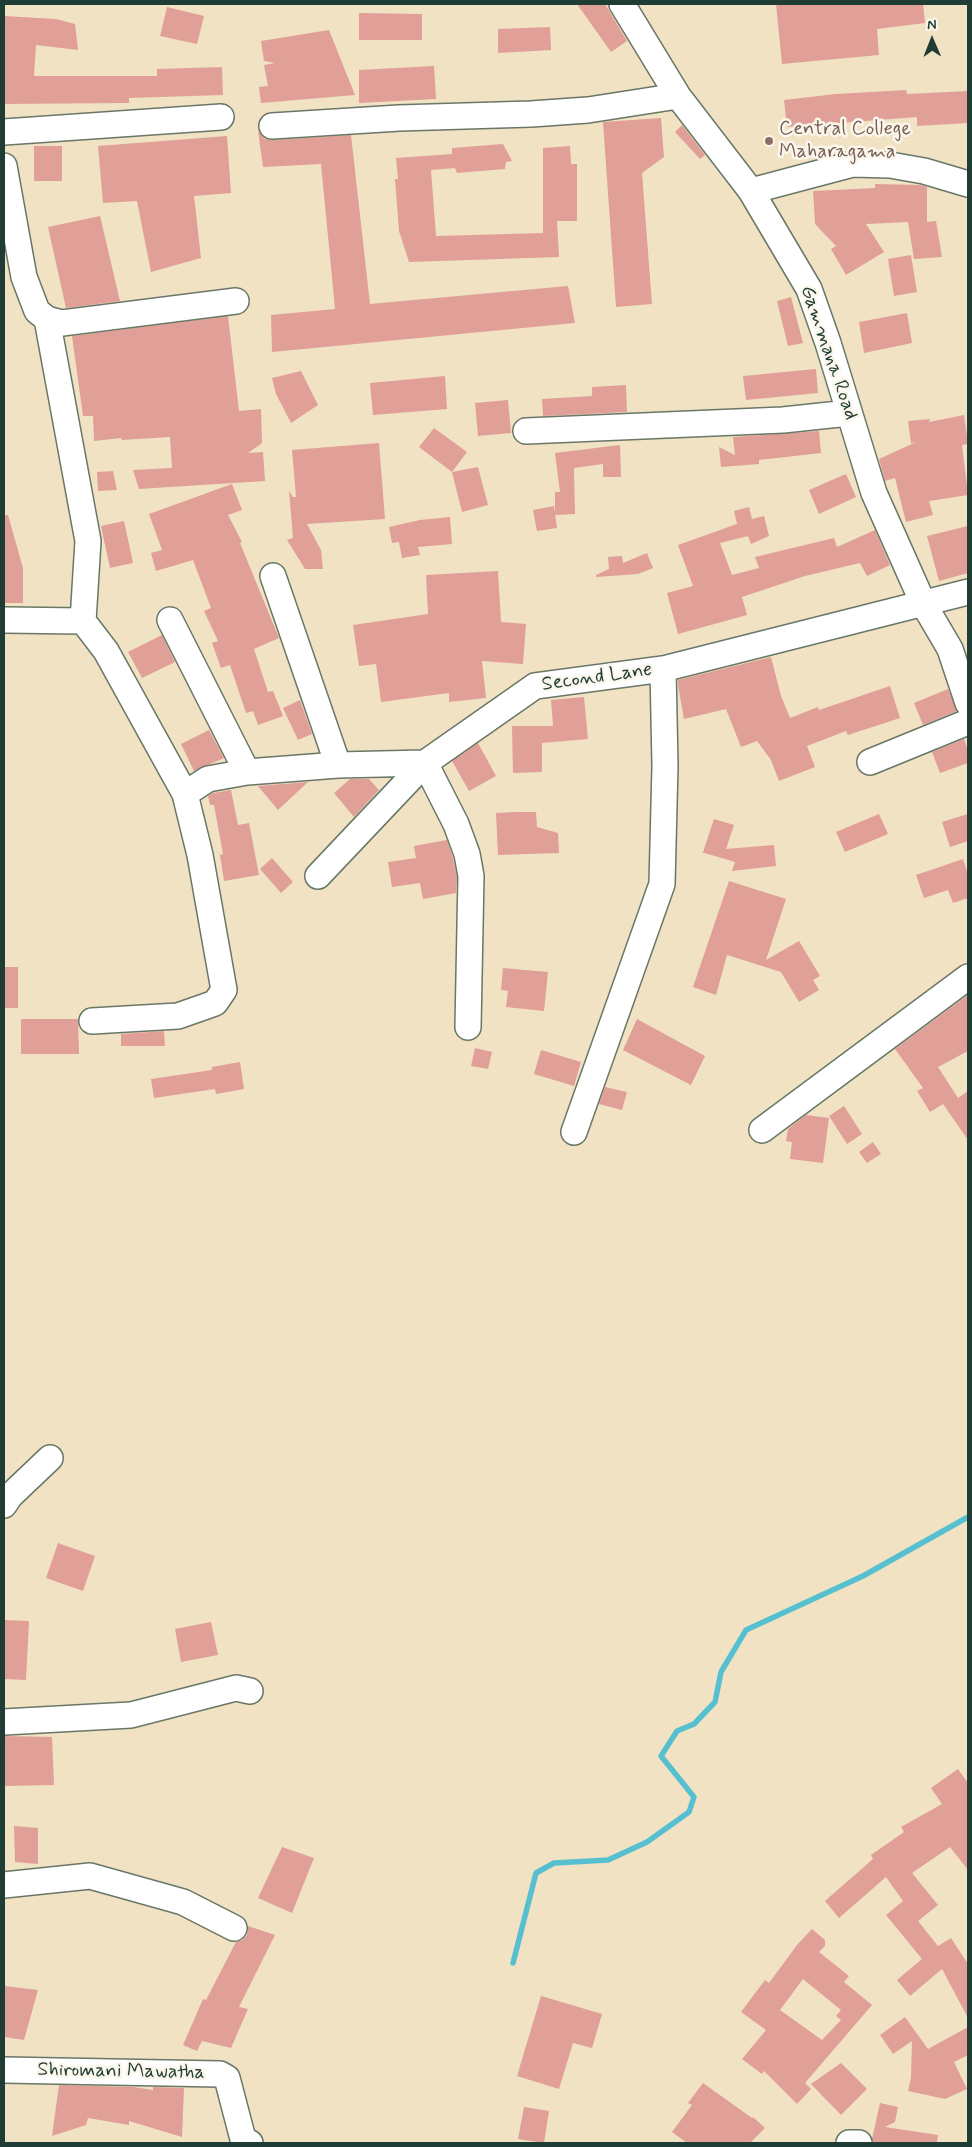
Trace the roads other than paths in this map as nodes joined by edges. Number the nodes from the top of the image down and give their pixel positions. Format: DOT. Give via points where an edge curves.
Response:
graph roads {
  1 [pos="622,4"];
  2 [pos="678,96"];
  3 [pos="221,117"];
  4 [pos="272,126"];
  5 [pos="4,132"];
  6 [pos="4,166"];
  7 [pos="968,184"];
  8 [pos="751,191"];
  9 [pos="236,301"];
  10 [pos="47,319"];
  11 [pos="849,413"];
  12 [pos="526,431"];
  13 [pos="273,576"];
  14 [pos="968,592"];
  15 [pos="923,603"];
  16 [pos="4,620"];
  17 [pos="170,620"];
  18 [pos="83,621"];
  19 [pos="662,669"];
  20 [pos="968,703"];
  21 [pos="968,722"];
  22 [pos="870,762"];
  23 [pos="425,763"];
  24 [pos="338,765"];
  25 [pos="247,772"];
  26 [pos="185,794"];
  27 [pos="318,876"];
  28 [pos="968,977"];
  29 [pos="92,1021"];
  30 [pos="468,1027"];
  31 [pos="762,1130"];
  32 [pos="574,1132"];
  33 [pos="50,1458"];
  34 [pos="4,1505"];
  35 [pos="250,1691"];
  36 [pos="4,1722"];
  37 [pos="4,1885"];
  38 [pos="234,1928"];
  39 [pos="4,2070"];
  40 [pos="250,2143"];
  41 [pos="849,2143"];
  42 [pos="859,2143"];
  1 -- 2 [label="street, Gammana Road"];
  2 -- 4 [label="street" via="588,110"];
  2 -- 8 [label="street, Gammana Road"];
  3 -- 5 [label="street"];
  6 -- 10 [label="street" via="24,277 37,310"];
  7 -- 8 [label="street" via="890,165 853,164"];
  8 -- 11 [label="street, Gammana Road" via="809,289"];
  9 -- 10 [label="street" via="62,323"];
  10 -- 18 [label="street" via="88,541"];
  11 -- 12 [label="street" via="783,420"];
  11 -- 15 [label="street, Gammana Road" via="874,493"];
  13 -- 24 [label="street"];
  14 -- 15 [label="street, Second Lane"];
  15 -- 19 [label="street, Second Lane"];
  15 -- 20 [label="street, Gammana Road" via="950,649"];
  16 -- 18 [label="street"];
  17 -- 25 [label="street"];
  18 -- 26 [label="street" via="106,651"];
  19 -- 23 [label="street, Second Lane" via="535,686"];
  19 -- 32 [label="street" via="665,766 662,884"];
  21 -- 22 [label="street"];
  23 -- 24 [label="street"];
  23 -- 27 [label="street, Second Lane"];
  23 -- 30 [label="street" via="456,824 471,876"];
  24 -- 25 [label="street"];
  25 -- 26 [label="street" via="208,779"];
  26 -- 29 [label="street" via="200,855 224,990 215,1003 178,1016"];
  28 -- 31 [label="street"];
  33 -- 34 [label="street"];
  35 -- 36 [label="street" via="236,1688 132,1715"];
  37 -- 38 [label="street" via="90,1876 183,1902"];
  39 -- 40 [label="street, Shiromani Mawatha" via="220,2074 227,2078 243,2139"];
  41 -- 42 [label="street"];
}
